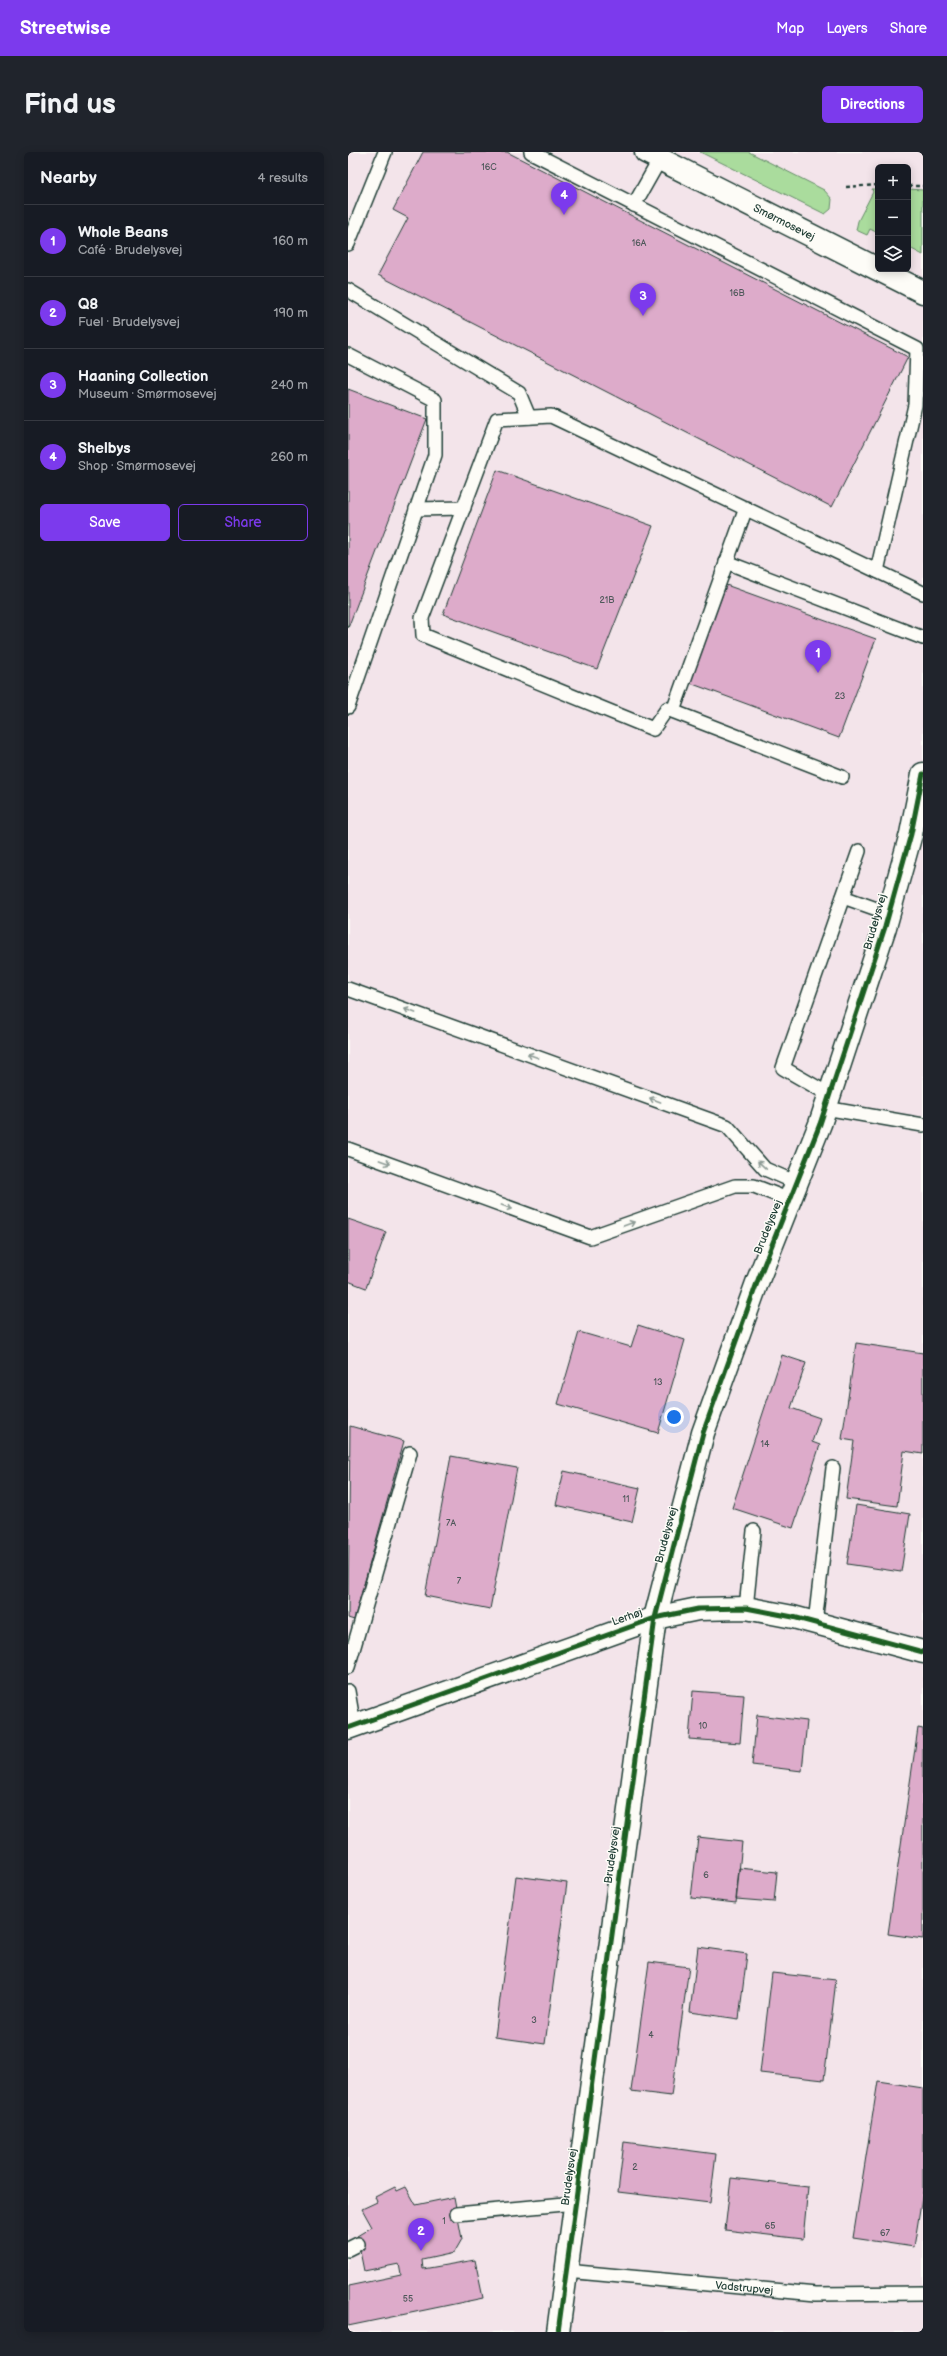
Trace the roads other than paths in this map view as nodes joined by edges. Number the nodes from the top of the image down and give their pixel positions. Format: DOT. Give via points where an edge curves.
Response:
graph roads {
  1 [pos="385,152"];
  2 [pos="531,152"];
  3 [pos="653,155"];
  4 [pos="634,205"];
  5 [pos="348,244"];
  6 [pos="348,290"];
  7 [pos="923,292"];
  8 [pos="348,355"];
  9 [pos="529,417"];
  10 [pos="464,508"];
  11 [pos="746,508"];
  12 [pos="416,509"];
  13 [pos="726,562"];
  14 [pos="877,571"];
  15 [pos="923,593"];
  16 [pos="923,638"];
  17 [pos="348,707"];
  18 [pos="673,711"];
  19 [pos="923,774"];
  20 [pos="842,777"];
  21 [pos="859,851"];
  22 [pos="843,897"];
  23 [pos="888,913"];
  24 [pos="348,989"];
  25 [pos="827,1101"];
  26 [pos="923,1125"];
  27 [pos="348,1149"];
  28 [pos="793,1192"];
  29 [pos="410,1453"];
  30 [pos="833,1468"];
  31 [pos="754,1531"];
  32 [pos="746,1608"];
  33 [pos="654,1618"];
  34 [pos="815,1623"];
  35 [pos="923,1652"];
  36 [pos="348,1667"];
  37 [pos="348,1691"];
  38 [pos="351,1727"];
  39 [pos="575,2203"];
  40 [pos="457,2214"];
  41 [pos="566,2271"];
  42 [pos="923,2293"];
  43 [pos="558,2332"];
  1 -- 5 [label="lane"];
  2 -- 4 [label="lane"];
  3 -- 4 [label="lane"];
  3 -- 7 [label="street, Smørmosevej"];
  4 -- 14 [label="lane" via="917,349 915,405"];
  6 -- 9 [label="lane" via="519,393"];
  8 -- 12 [label="lane" via="435,400 435,455"];
  9 -- 10 [label="lane" via="497,419"];
  9 -- 11 [label="lane" via="551,416"];
  10 -- 12 [label="lane"];
  10 -- 18 [label="lane" via="422,618 423,635 652,729 667,708"];
  11 -- 13 [label="lane"];
  11 -- 14 [label="lane"];
  12 -- 17 [label="lane"];
  13 -- 16 [label="lane"];
  13 -- 18 [label="lane"];
  14 -- 15 [label="lane"];
  18 -- 20 [label="lane"];
  19 -- 23 [label="street, Brudelysvej" via="911,834"];
  21 -- 22 [label="lane"];
  22 -- 23 [label="lane"];
  22 -- 25 [label="lane" via="783,1068"];
  23 -- 25 [label="street, Brudelysvej"];
  28 -- 24 [label="lane, one-way" via="765,1169 727,1126"];
  25 -- 26 [label="lane"];
  25 -- 28 [label="street, Brudelysvej"];
  27 -- 28 [label="lane, one-way" via="590,1237 736,1186"];
  28 -- 33 [label="street, Brudelysvej" via="758,1280 703,1433"];
  29 -- 36 [label="lane"];
  30 -- 34 [label="lane"];
  31 -- 32 [label="lane"];
  32 -- 33 [label="street, Lerhøj" via="698,1609"];
  32 -- 34 [label="street, Lerhøj"];
  33 -- 38 [label="street, Lerhøj"];
  33 -- 39 [label="street, Brudelysvej"];
  34 -- 35 [label="street, Lerhøj"];
  37 -- 38 [label="lane"];
  39 -- 40 [label="lane"];
  39 -- 41 [label="street, Brudelysvej"];
  41 -- 42 [label="lane, Vadstrupvej" via="816,2294"];
  41 -- 43 [label="street, Brudelysvej"];
}
